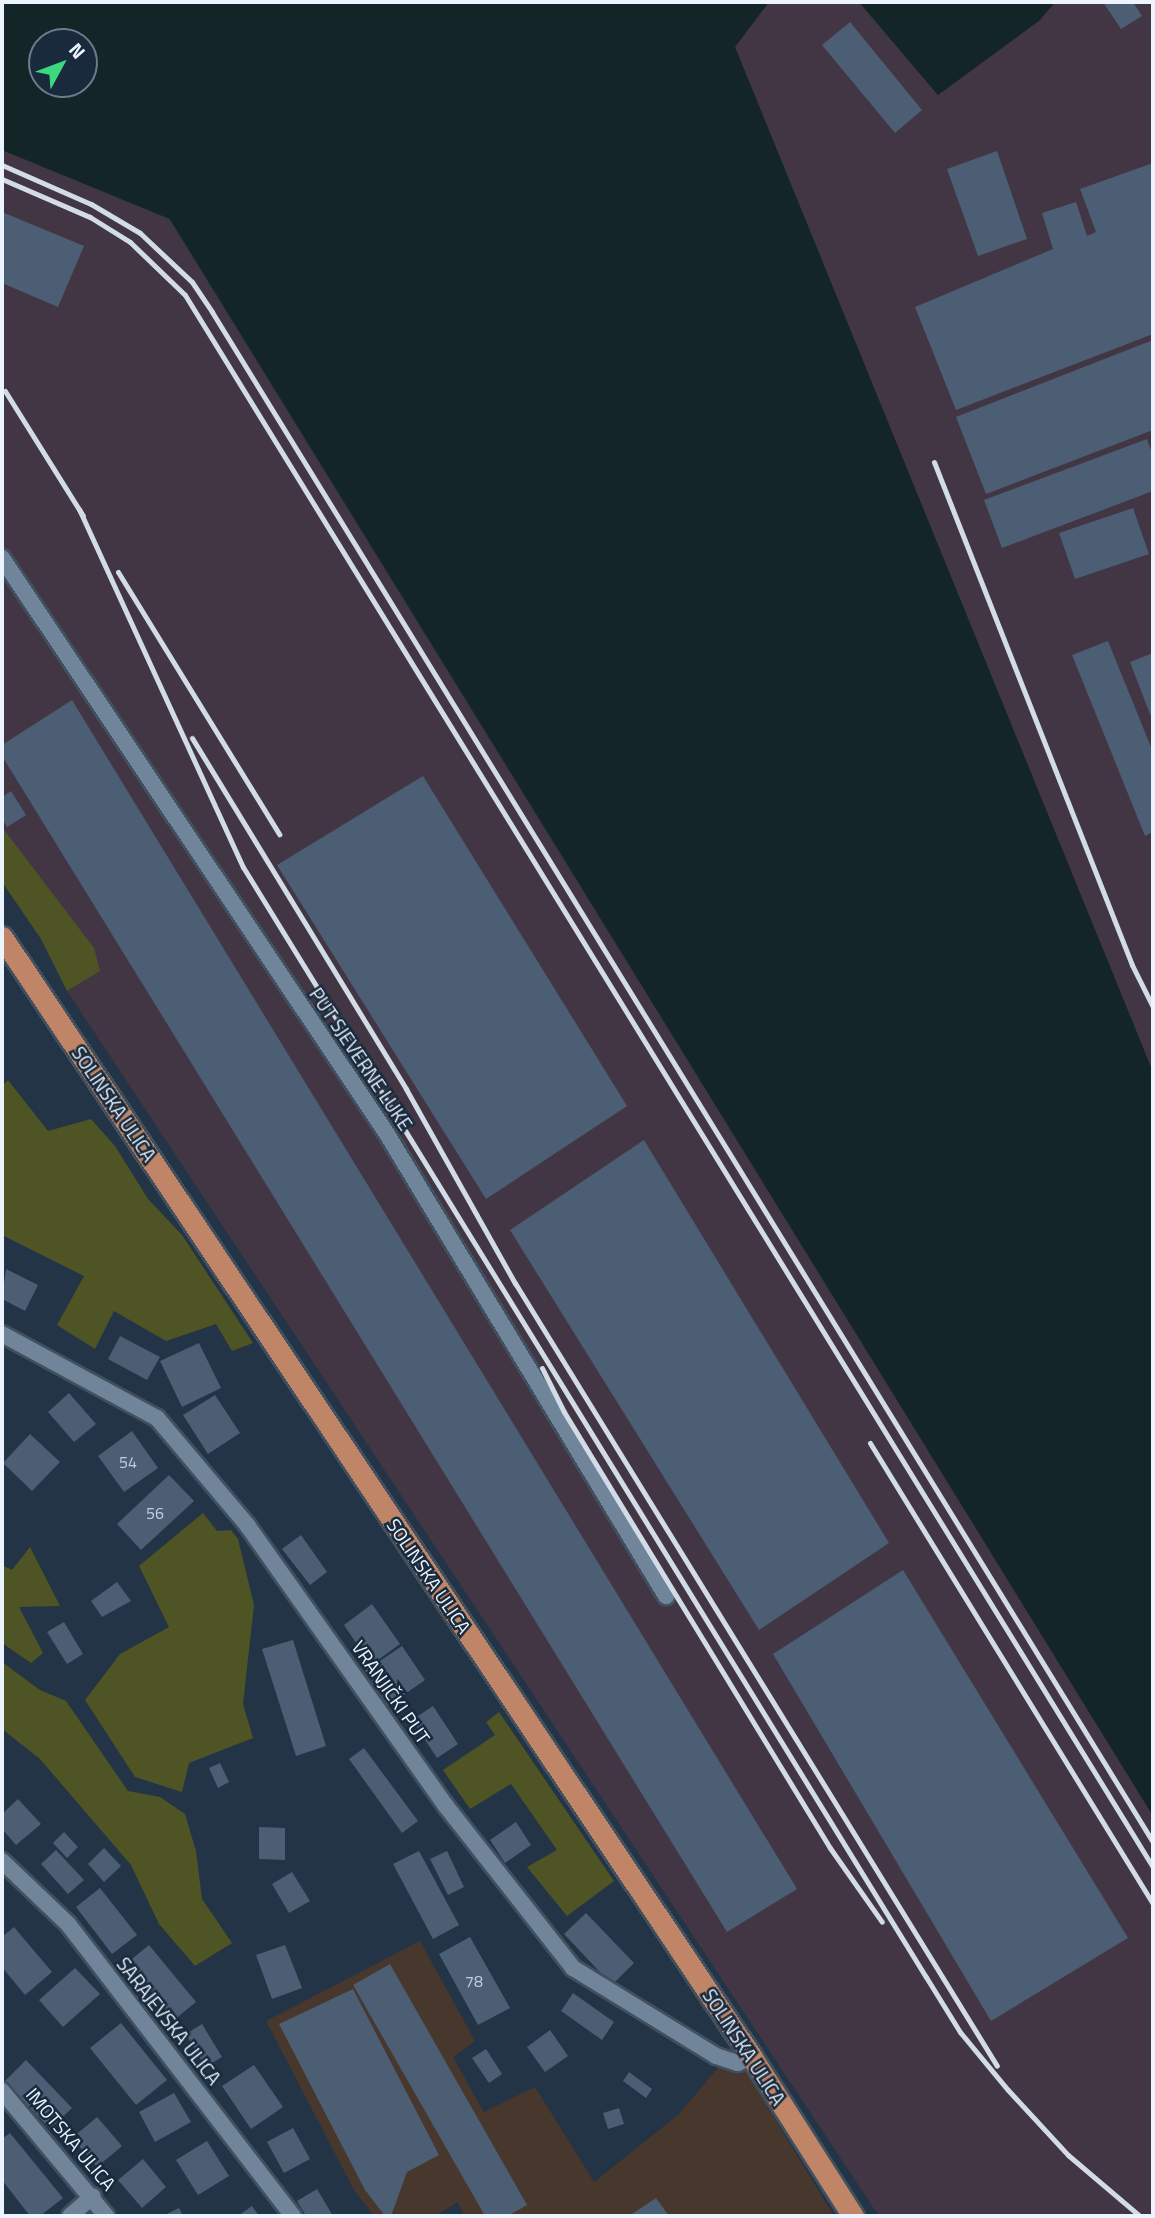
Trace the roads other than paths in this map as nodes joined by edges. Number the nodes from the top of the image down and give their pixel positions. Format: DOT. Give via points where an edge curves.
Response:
graph roads {
  1 [pos="2,558"];
  2 [pos="2,937"];
  3 [pos="2,1334"];
  4 [pos="666,1596"];
  5 [pos="2,1861"];
  6 [pos="751,2056"];
  7 [pos="2,2091"];
  8 [pos="93,2196"];
  9 [pos="70,2216"];
  10 [pos="106,2216"];
  11 [pos="293,2216"];
  12 [pos="853,2216"];
  1 -- 4 [label="street, PUT SJEVERNE LUKE" via="387,1134"];
  2 -- 6 [label="main road, SOLINSKA ULICA"];
  3 -- 6 [label="street, VRANJIČKI PUT" via="157,1418 247,1525 446,1806 573,1968 716,2056 738,2063"];
  5 -- 11 [label="street, SARAJEVSKA ULICA" via="68,1924"];
  6 -- 12 [label="main road, SOLINSKA ULICA"];
  7 -- 8 [label="street, IMOTSKA ULICA"];
  8 -- 9 [label="street"];
  8 -- 10 [label="street, IMOTSKA ULICA"];
}
